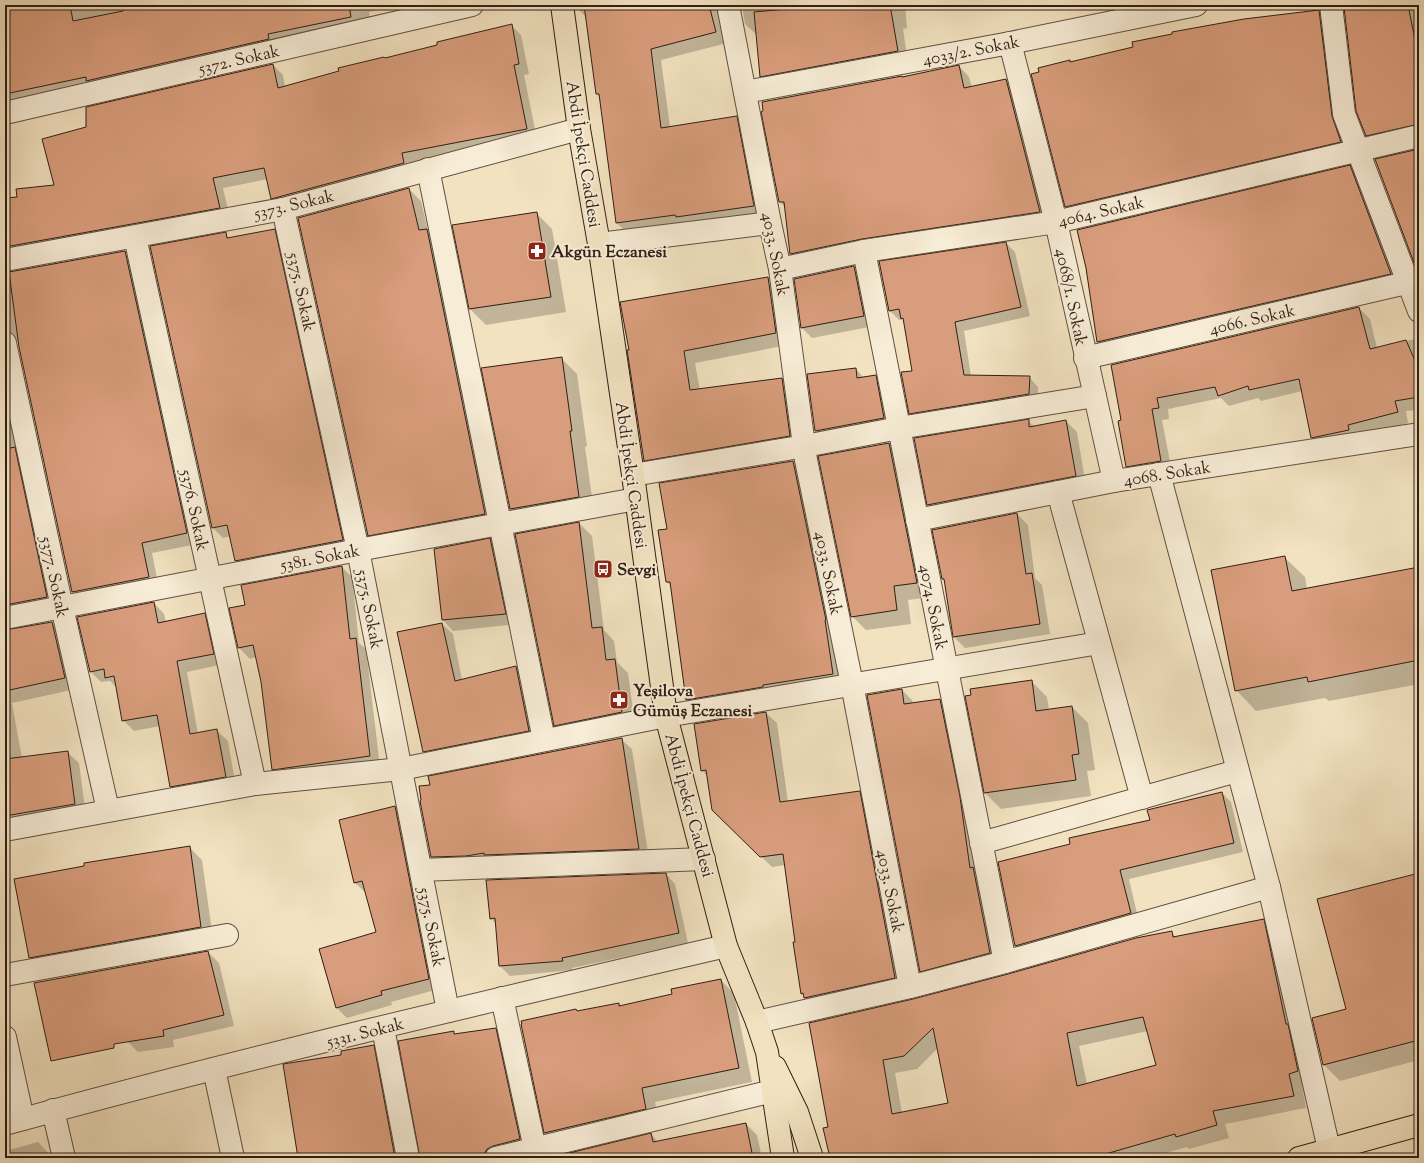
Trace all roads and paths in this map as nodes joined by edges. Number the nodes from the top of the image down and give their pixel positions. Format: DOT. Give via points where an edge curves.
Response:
graph roads {
  1 [pos="472,5"];
  2 [pos="562,5"];
  3 [pos="728,5"];
  4 [pos="1196,5"];
  5 [pos="1331,5"];
  6 [pos="1010,43"];
  7 [pos="745,92"];
  8 [pos="5,113"];
  9 [pos="579,129"];
  10 [pos="1419,136"];
  11 [pos="1358,151"];
  12 [pos="428,169"];
  13 [pos="283,208"];
  14 [pos="1056,222"];
  15 [pos="770,223"];
  16 [pos="135,237"];
  17 [pos="599,244"];
  18 [pos="864,252"];
  19 [pos="5,260"];
  20 [pos="780,268"];
  21 [pos="1414,281"];
  22 [pos="1419,311"];
  23 [pos="5,343"];
  24 [pos="1085,358"];
  25 [pos="1094,396"];
  26 [pos="899,428"];
  27 [pos="1419,434"];
  28 [pos="805,446"];
  29 [pos="1159,474"];
  30 [pos="633,475"];
  31 [pos="1114,481"];
  32 [pos="1058,492"];
  33 [pos="636,499"];
  34 [pos="917,520"];
  35 [pos="500,524"];
  36 [pos="358,550"];
  37 [pos="210,579"];
  38 [pos="62,607"];
  39 [pos="5,618"];
  40 [pos="1099,643"];
  41 [pos="946,669"];
  42 [pos="852,684"];
  43 [pos="666,716"];
  44 [pos="544,740"];
  45 [pos="401,768"];
  46 [pos="1237,771"];
  47 [pos="255,784"];
  48 [pos="1142,798"];
  49 [pos="108,810"];
  50 [pos="5,830"];
  51 [pos="981,843"];
  52 [pos="704,859"];
  53 [pos="421,870"];
  54 [pos="1269,887"];
  55 [pos="227,935"];
  56 [pos="726,946"];
  57 [pos="1005,962"];
  58 [pos="5,975"];
  59 [pos="910,987"];
  60 [pos="502,998"];
  61 [pos="448,1011"];
  62 [pos="757,1022"];
  63 [pos="383,1028"];
  64 [pos="5,1037"];
  65 [pos="767,1052"];
  66 [pos="214,1069"];
  67 [pos="773,1091"];
  68 [pos="53,1110"];
  69 [pos="14,1121"];
  70 [pos="1419,1125"];
  71 [pos="536,1153"];
  72 [pos="1331,1154"];
  73 [pos="64,1158"];
  74 [pos="234,1158"];
  75 [pos="408,1158"];
  76 [pos="496,1158"];
  77 [pos="783,1158"];
  78 [pos="812,1158"];
  79 [pos="1299,1158"];
  1 -- 8 [label="street, 5372. Sokak"];
  2 -- 9 [label="main road, Abdi İpekçi Caddesi"];
  3 -- 7 [label="street, 4033. Sokak"];
  4 -- 6 [label="street, 4033/2. Sokak"];
  5 -- 11 [label="street" via="1344,114"];
  6 -- 7 [label="street, 4033/2. Sokak"];
  6 -- 14 [label="street, 4068/1. Sokak"];
  7 -- 15 [label="street, 4033. Sokak"];
  9 -- 12 [label="street, 5373. Sokak"];
  9 -- 17 [label="main road, Abdi İpekçi Caddesi"];
  10 -- 11 [label="street, 4064. Sokak"];
  11 -- 14 [label="street, 4064. Sokak"];
  11 -- 21 [label="street"];
  12 -- 13 [label="street, 5373. Sokak"];
  12 -- 35 [label="street"];
  13 -- 16 [label="street, 5373. Sokak"];
  13 -- 36 [label="street, 5375. Sokak"];
  14 -- 18 [label="street, 4064. Sokak"];
  14 -- 24 [label="street, 4068/1. Sokak"];
  15 -- 17 [label="street"];
  15 -- 20 [label="street, 4033. Sokak"];
  16 -- 19 [label="street, 5373. Sokak"];
  16 -- 37 [label="street, 5376. Sokak"];
  17 -- 30 [label="main road, Abdi İpekçi Caddesi"];
  18 -- 20 [label="street, 4064. Sokak"];
  18 -- 26 [label="street, 4074. Sokak"];
  20 -- 28 [label="street, 4033. Sokak"];
  21 -- 22 [label="street"];
  21 -- 24 [label="street, 4066. Sokak"];
  23 -- 38 [label="street, 5377. Sokak"];
  24 -- 25 [label="street, 4068/1. Sokak"];
  25 -- 26 [label="street"];
  25 -- 31 [label="street, 4068/1. Sokak"];
  26 -- 28 [label="street"];
  26 -- 34 [label="street, 4074. Sokak"];
  27 -- 29 [label="street, 4068. Sokak"];
  28 -- 30 [label="street"];
  28 -- 42 [label="street, 4033. Sokak"];
  29 -- 31 [label="street, 4068. Sokak"];
  29 -- 46 [label="street"];
  30 -- 33 [label="main road, Abdi İpekçi Caddesi"];
  31 -- 32 [label="street, 4068. Sokak"];
  32 -- 34 [label="street, 4068. Sokak"];
  32 -- 40 [label="street"];
  33 -- 35 [label="street, 5381. Sokak"];
  33 -- 43 [label="main road, Abdi İpekçi Caddesi"];
  34 -- 41 [label="street, 4074. Sokak"];
  35 -- 36 [label="street, 5381. Sokak"];
  35 -- 44 [label="street"];
  36 -- 37 [label="street, 5381. Sokak"];
  36 -- 45 [label="street, 5375. Sokak"];
  37 -- 38 [label="street, 5381. Sokak"];
  37 -- 47 [label="street, 5376. Sokak"];
  38 -- 39 [label="street, 5381. Sokak"];
  38 -- 49 [label="street, 5377. Sokak"];
  40 -- 41 [label="street"];
  40 -- 48 [label="street"];
  41 -- 42 [label="street"];
  41 -- 51 [label="street, 4074. Sokak"];
  42 -- 43 [label="street"];
  42 -- 59 [label="street, 4033. Sokak"];
  43 -- 44 [label="street"];
  43 -- 52 [label="main road, Abdi İpekçi Caddesi"];
  44 -- 45 [label="street"];
  45 -- 47 [label="street"];
  45 -- 53 [label="street, 5375. Sokak"];
  46 -- 48 [label="street"];
  46 -- 54 [label="street"];
  47 -- 49 [label="street"];
  48 -- 51 [label="street"];
  49 -- 50 [label="street"];
  51 -- 57 [label="street, 4074. Sokak"];
  52 -- 53 [label="street"];
  52 -- 56 [label="main road, Abdi İpekçi Caddesi"];
  53 -- 61 [label="street, 5375. Sokak"];
  54 -- 57 [label="street"];
  54 -- 72 [label="street"];
  55 -- 58 [label="street"];
  56 -- 60 [label="street, 5331. Sokak"];
  56 -- 62 [label="main road, Abdi İpekçi Caddesi"];
  57 -- 59 [label="street"];
  59 -- 62 [label="street"];
  60 -- 61 [label="street, 5331. Sokak"];
  60 -- 71 [label="street"];
  61 -- 63 [label="street, 5331. Sokak"];
  62 -- 65 [label="main road, Abdi İpekçi Caddesi"];
  63 -- 66 [label="street, 5331. Sokak"];
  63 -- 75 [label="street"];
  64 -- 69 [label="street"];
  65 -- 67 [label="main road, Abdi İpekçi Caddesi"];
  65 -- 78 [label="main road, Abdi İpekçi Caddesi" via="796,1112"];
  66 -- 68 [label="street, 5331. Sokak"];
  66 -- 74 [label="street"];
  67 -- 71 [label="street"];
  67 -- 77 [label="main road, Abdi İpekçi Caddesi"];
  68 -- 69 [label="street, 5331. Sokak"];
  68 -- 73 [label="street"];
  70 -- 72 [label="main road"];
  71 -- 76 [label="street"];
  72 -- 79 [label="main road"];
}
